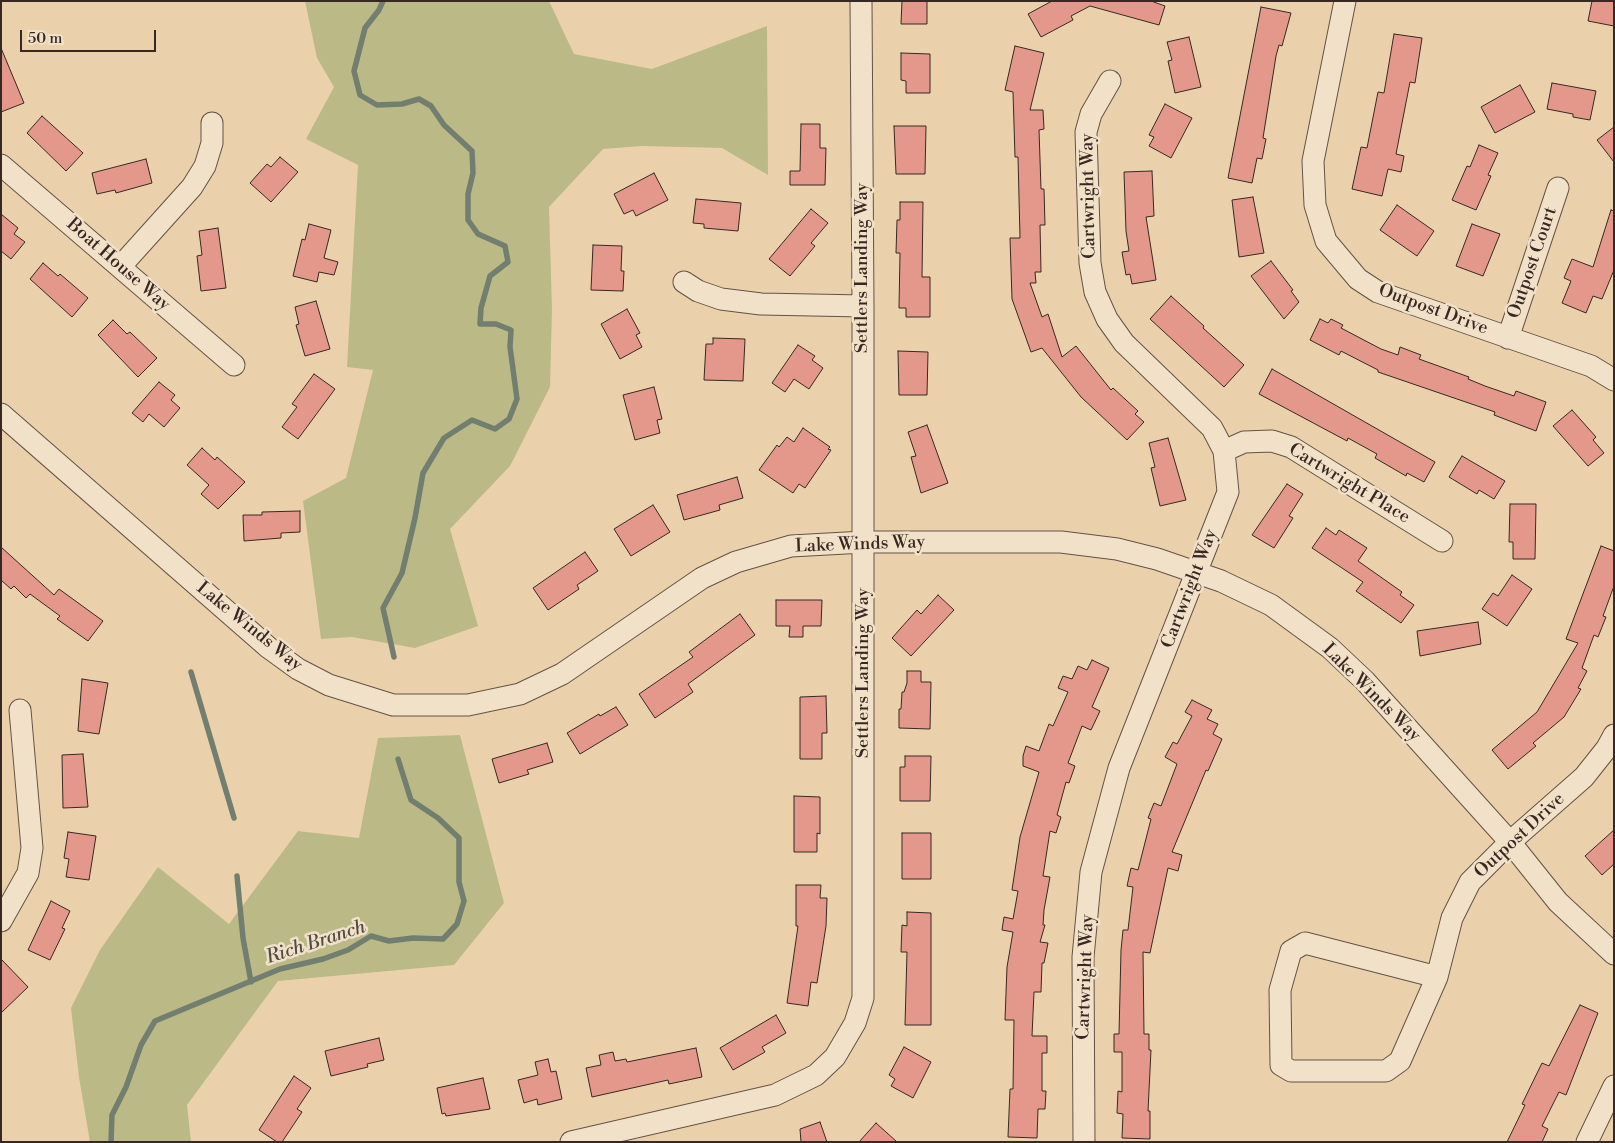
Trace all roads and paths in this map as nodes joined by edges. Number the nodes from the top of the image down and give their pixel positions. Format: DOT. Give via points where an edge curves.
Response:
graph roads {
  1 [pos="861,1"];
  2 [pos="1345,1"];
  3 [pos="1110,81"];
  4 [pos="212,124"];
  5 [pos="1,165"];
  6 [pos="1558,188"];
  7 [pos="120,267"];
  8 [pos="684,282"];
  9 [pos="863,306"];
  10 [pos="1508,338"];
  11 [pos="234,365"];
  12 [pos="1614,380"];
  13 [pos="1,414"];
  14 [pos="1224,451"];
  15 [pos="1442,541"];
  16 [pos="864,542"];
  17 [pos="1197,572"];
  18 [pos="20,710"];
  19 [pos="1614,735"];
  20 [pos="1510,842"];
  21 [pos="1,921"];
  22 [pos="1614,954"];
  23 [pos="1437,977"];
  24 [pos="1614,1086"];
  25 [pos="570,1142"];
  26 [pos="1084,1142"];
  27 [pos="1587,1142"];
  1 -- 9 [label="street, Settlers Landing Way"];
  2 -- 10 [label="street, Outpost Drive" via="1313,161 1315,206 1326,241 1358,278 1378,292"];
  3 -- 14 [label="street, Cartwright Way" via="1091,114 1086,132 1090,262 1095,292 1106,319 1124,343 1212,428"];
  4 -- 7 [label="street" via="212,143 205,166 192,187"];
  5 -- 7 [label="street, Boat House Way"];
  6 -- 10 [label="street, Outpost Court"];
  7 -- 11 [label="street, Boat House Way"];
  8 -- 9 [label="street" via="721,299 761,304"];
  9 -- 16 [label="street, Settlers Landing Way"];
  10 -- 12 [label="street, Outpost Drive" via="1591,366"];
  13 -- 16 [label="street, Lake Winds Way" via="269,648 328,685 392,705 468,705 520,694 562,674 702,578 736,562 791,546"];
  14 -- 15 [label="street, Cartwright Place" via="1244,442 1272,441 1291,447"];
  14 -- 17 [label="street, Cartwright Way" via="1228,492"];
  16 -- 17 [label="street, Lake Winds Way" via="1061,542 1117,549"];
  16 -- 25 [label="street, Settlers Landing Way" via="863,998 856,1023 835,1056 816,1074 776,1095"];
  17 -- 20 [label="street, Lake Winds Way" via="1271,605 1330,648 1365,681"];
  17 -- 26 [label="street, Cartwright Way" via="1119,768 1091,872 1083,956"];
  18 -- 21 [label="street" via="32,848 28,873"];
  19 -- 20 [label="street, Outpost Drive" via="1584,777"];
  20 -- 22 [label="street, Lake Winds Way" via="1558,902"];
  20 -- 23 [label="street, Outpost Drive" via="1470,882 1452,918"];
  23 -- 23 [label="street, Outpost Drive" via="1400,1061 1386,1071 1291,1071 1281,1065 1280,990 1291,951 1305,943"];
  24 -- 27 [label="street"];
}
